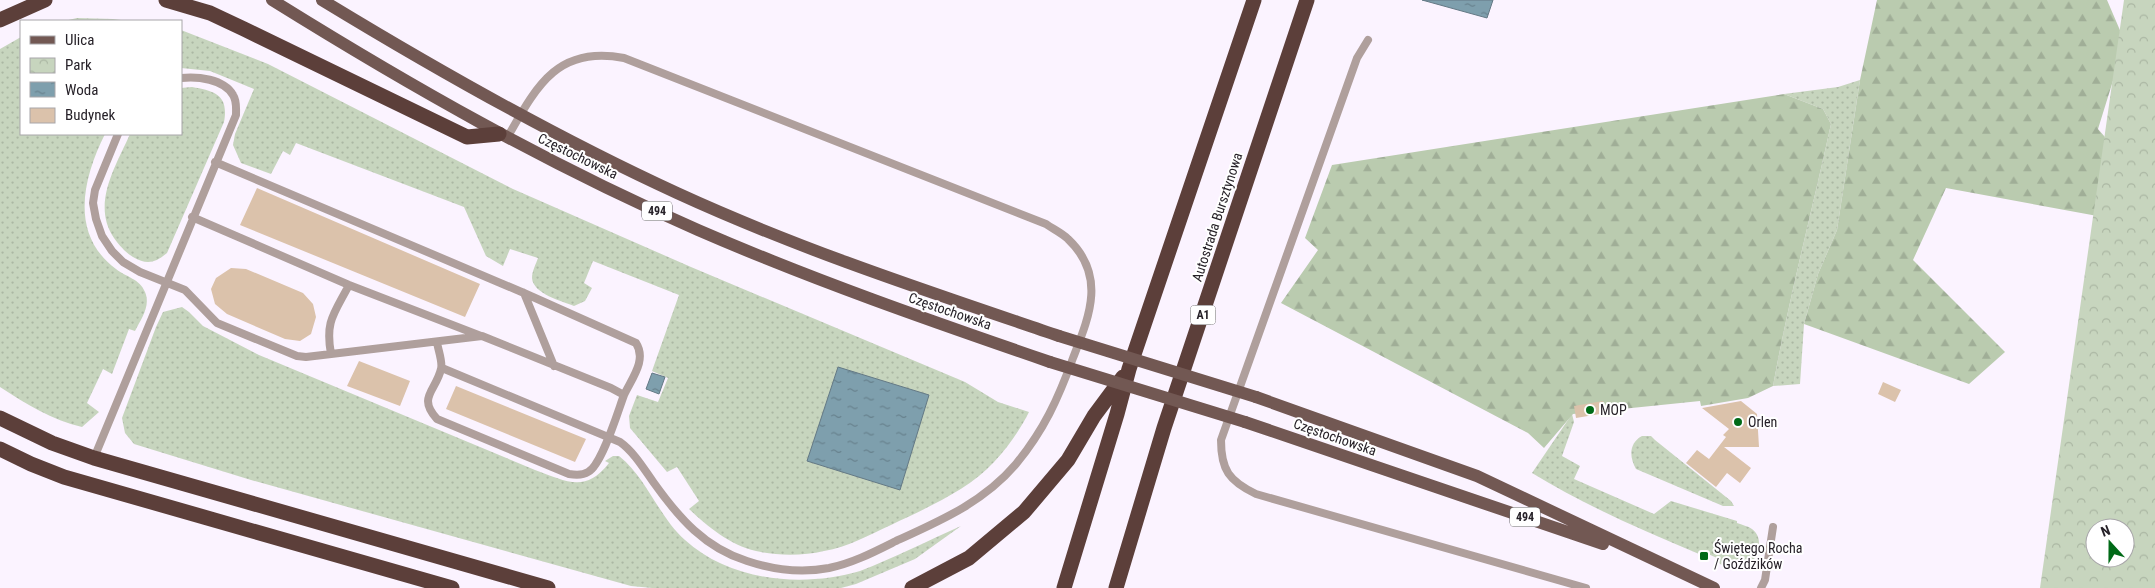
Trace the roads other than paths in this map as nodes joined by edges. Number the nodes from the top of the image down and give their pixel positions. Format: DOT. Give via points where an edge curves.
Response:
graph roads {
  1 [pos="45,0"];
  2 [pos="166,0"];
  3 [pos="272,0"];
  4 [pos="322,0"];
  5 [pos="1254,0"];
  6 [pos="1307,0"];
  7 [pos="0,20"];
  8 [pos="1368,40"];
  9 [pos="182,78"];
  10 [pos="520,115"];
  11 [pos="118,135"];
  12 [pos="503,136"];
  13 [pos="215,162"];
  14 [pos="192,217"];
  15 [pos="165,282"];
  16 [pos="349,285"];
  17 [pos="524,293"];
  18 [pos="482,336"];
  19 [pos="437,342"];
  20 [pos="331,354"];
  21 [pos="554,366"];
  22 [pos="442,368"];
  23 [pos="1129,370"];
  24 [pos="624,395"];
  25 [pos="0,418"];
  26 [pos="609,437"];
  27 [pos="0,449"];
  28 [pos="94,458"];
  29 [pos="1773,527"];
  30 [pos="1656,561"];
  31 [pos="452,588"];
  32 [pos="548,588"];
  33 [pos="912,588"];
  34 [pos="1064,588"];
  35 [pos="1116,588"];
  36 [pos="1586,588"];
  37 [pos="1714,588"];
  38 [pos="1761,588"];
  1 -- 7 [label="highway"];
  2 -- 12 [label="highway" via="244,29 467,137"];
  3 -- 12 [label="main road, Częstochowska / 494" via="381,68"];
  4 -- 10 [label="main road, Częstochowska / 494"];
  5 -- 23 [label="highway"];
  6 -- 35 [label="highway, Autostrada Bursztynowa / A1" via="1164,428"];
  8 -- 36 [label="lane" via="1357,58 1224,431 1221,448 1224,468 1237,483 1256,494"];
  9 -- 13 [label="lane" via="205,78 233,94 236,115"];
  10 -- 12 [label="lane"];
  10 -- 26 [label="lane" via="546,77 560,67 588,55 624,58 1046,224 1068,239 1084,260 1090,276 1090,314 1059,395 1046,424 1015,465 968,506 851,562 808,570 784,570 747,561 719,549 684,522 626,446"];
  10 -- 30 [label="main road, Częstochowska / 494, bridge" via="677,193 836,260 1059,336 1256,397 1478,476"];
  11 -- 15 [label="lane" via="95,190 96,219 102,236 123,262"];
  12 -- 30 [label="main road, Częstochowska / 494, bridge" via="696,229 878,302 1050,362 1245,422"];
  13 -- 14 [label="lane"];
  13 -- 17 [label="lane"];
  14 -- 15 [label="lane"];
  14 -- 16 [label="lane"];
  15 -- 20 [label="lane" via="185,290 217,323 297,356"];
  15 -- 28 [label="lane"];
  16 -- 18 [label="lane"];
  16 -- 20 [label="lane" via="330,323"];
  17 -- 21 [label="lane"];
  17 -- 24 [label="lane" via="636,343 641,351 640,362"];
  18 -- 19 [label="lane"];
  18 -- 21 [label="lane"];
  19 -- 20 [label="lane"];
  19 -- 22 [label="lane"];
  21 -- 24 [label="lane"];
  22 -- 26 [label="lane"];
  22 -- 26 [label="lane" via="428,400 432,414 442,422 569,474 579,475 594,468"];
  23 -- 33 [label="highway" via="1094,416 1068,460 1024,512 969,558"];
  23 -- 34 [label="highway"];
  24 -- 26 [label="lane"];
  25 -- 28 [label="highway" via="52,443"];
  27 -- 31 [label="highway" via="64,476"];
  28 -- 32 [label="highway"];
  29 -- 38 [label="lane"];
  30 -- 37 [label="main road, Częstochowska / 494"];
}
